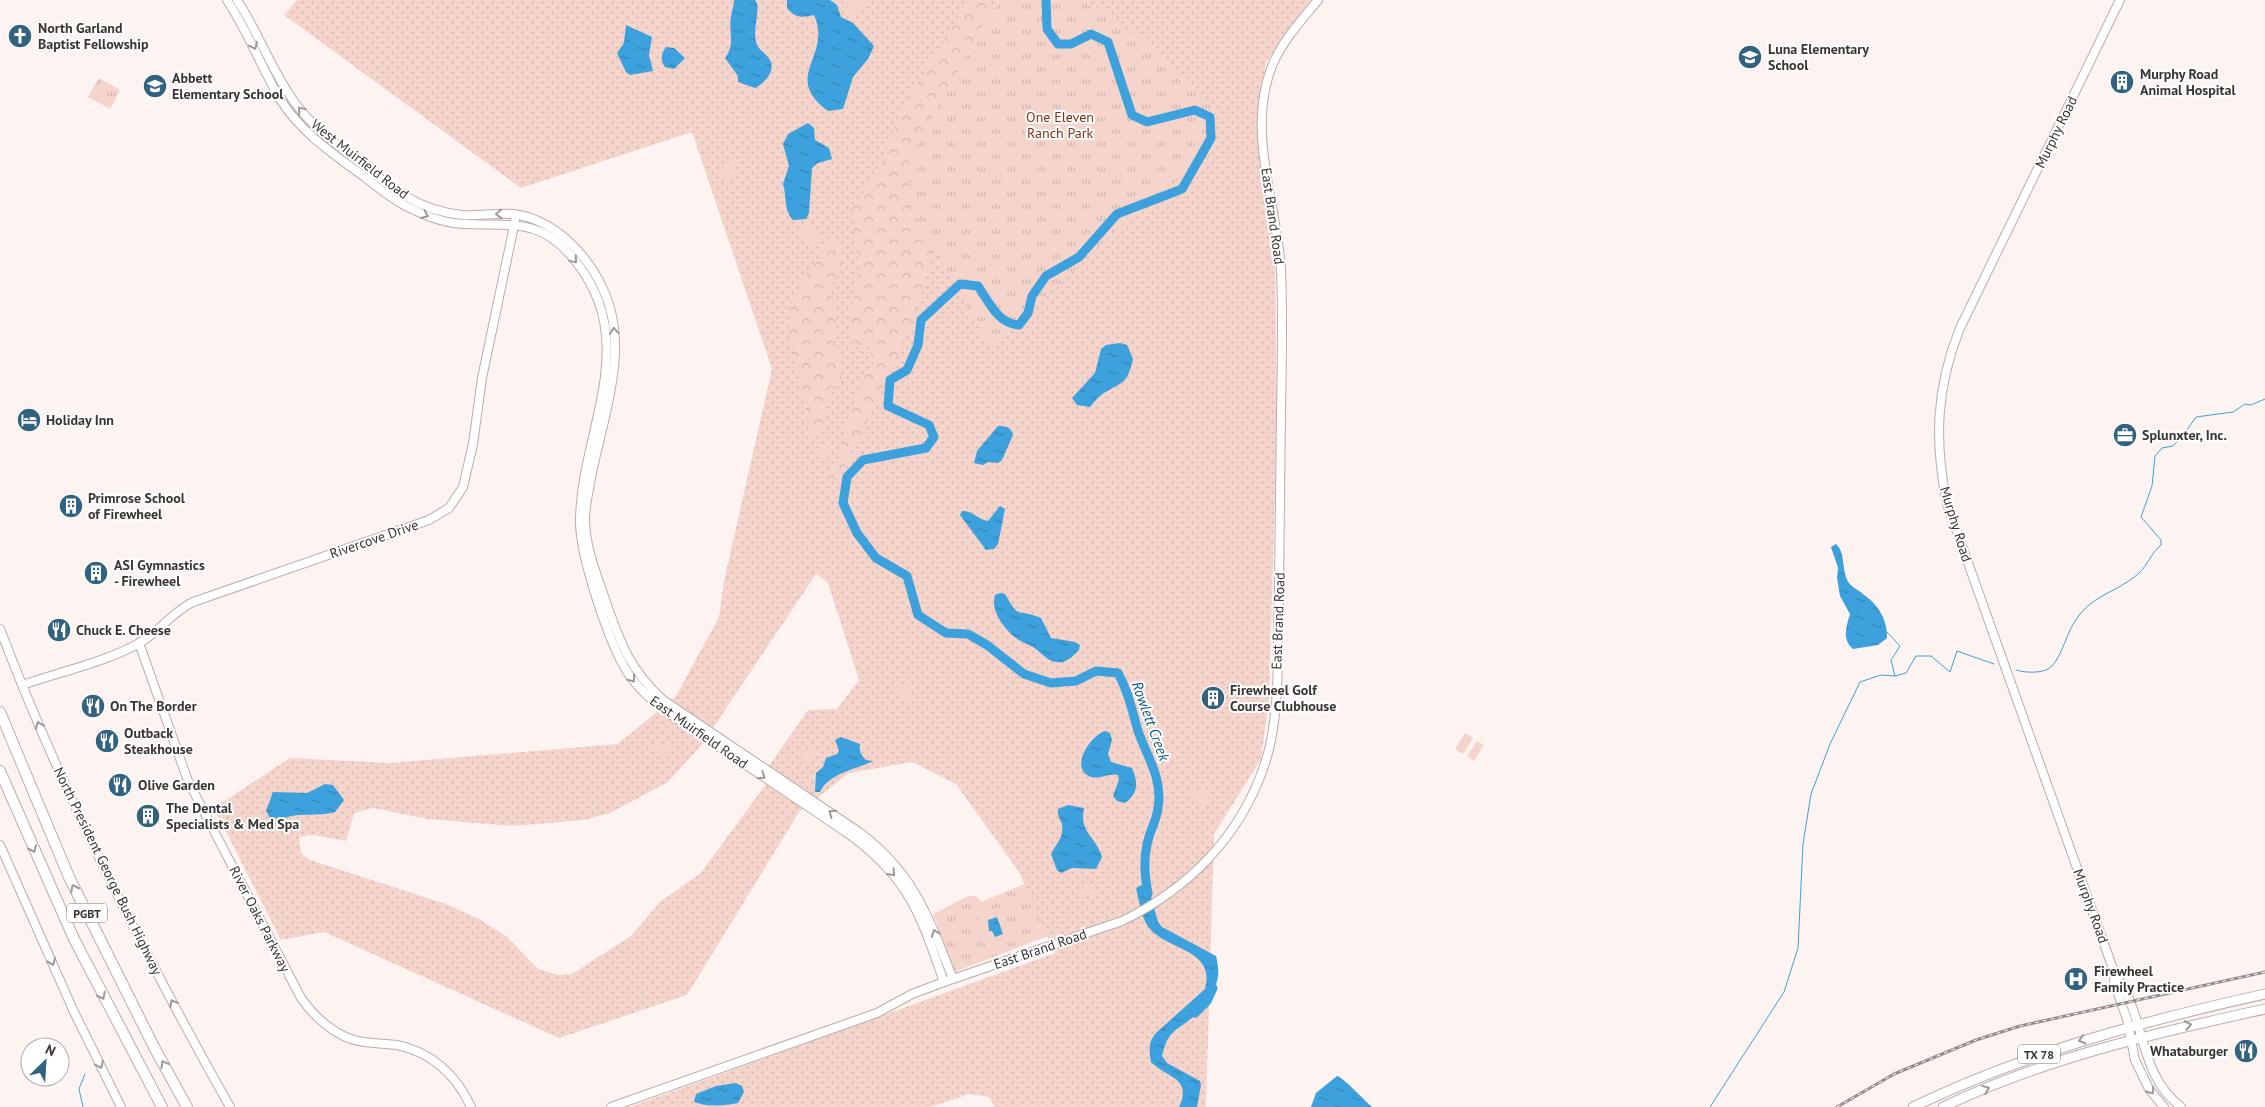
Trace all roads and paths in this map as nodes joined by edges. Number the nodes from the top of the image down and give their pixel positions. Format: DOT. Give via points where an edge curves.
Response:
graph roads {
  1 [pos="227,0"];
  2 [pos="237,0"];
  3 [pos="1318,0"];
  4 [pos="2120,0"];
  5 [pos="516,215"];
  6 [pos="514,224"];
  7 [pos="598,414"];
  8 [pos="600,584"];
  9 [pos="0,629"];
  10 [pos="140,643"];
  11 [pos="22,685"];
  12 [pos="0,712"];
  13 [pos="0,771"];
  14 [pos="0,845"];
  15 [pos="953,979"];
  16 [pos="944,982"];
  17 [pos="2265,994"];
  18 [pos="2265,1009"];
  19 [pos="2133,1025"];
  20 [pos="2141,1036"];
  21 [pos="2130,1039"];
  22 [pos="121,1107"];
  23 [pos="162,1107"];
  24 [pos="187,1107"];
  25 [pos="230,1107"];
  26 [pos="471,1107"];
  27 [pos="611,1107"];
  28 [pos="1913,1107"];
  29 [pos="1943,1107"];
  30 [pos="2164,1107"];
  31 [pos="2181,1107"];
  1 -- 6 [label="street, West Muirfield Road, one-way" via="291,115 310,135 348,165 401,204 429,217 464,224"];
  5 -- 2 [label="street, West Muirfield Road, one-way" via="463,215 433,209 405,196 341,148 294,102"];
  3 -- 15 [label="street, East Brand Road" via="1286,40 1272,66 1262,116 1280,255 1282,457 1277,658 1271,741 1258,782 1219,848 1194,874 1148,908 1122,921"];
  4 -- 19 [label="street, Murphy Road" via="1960,328 1944,381 1938,440 1947,504 2115,974 2114,982"];
  5 -- 6 [label="street, Rivercove Drive"];
  8 -- 5 [label="street, West Muirfield Road, one-way" via="585,518 613,372 613,319 604,290 582,256 548,226"];
  6 -- 7 [label="street, West Muirfield Road, one-way" via="541,232 563,248 584,273 599,301 608,354"];
  6 -- 10 [label="street, Rivercove Drive" via="482,378 467,474 449,508 429,520 192,602"];
  7 -- 16 [label="street, East Muirfield Road, one-way" via="582,500 580,529 607,628 624,667 637,686 667,712 854,838 882,862 913,902"];
  15 -- 8 [label="street, East Muirfield Road, one-way" via="927,913 903,873 889,857 859,832 654,692 633,668 622,648"];
  9 -- 11 [label="street, North President George Bush Highway"];
  10 -- 11 [label="street, Rivercove Drive"];
  10 -- 26 [label="street, River Oaks Parkway" via="188,781 301,998 319,1018 351,1039 396,1045 428,1056 452,1076"];
  25 -- 11 [label="street, North President George Bush Highway, one-way" via="124,911 56,767"];
  24 -- 12 [label="highway, PGBT, one-way" via="69,877"];
  13 -- 23 [label="highway, PGBT, one-way" via="74,939"];
  14 -- 22 [label="street, one-way" via="74,1012"];
  15 -- 16 [label="street, East Brand Road"];
  16 -- 27 [label="street, East Brand Road" via="912,994 878,1013"];
  17 -- 19 [label="main road, TX 78"];
  20 -- 18 [label="main road, TX 78, one-way"];
  19 -- 20 [label="street, Murphy Road"];
  19 -- 21 [label="street, Murphy Road"];
  19 -- 28 [label="main road, TX 78, one-way" via="2015,1062"];
  20 -- 21 [label="main road, TX 78"];
  20 -- 31 [label="street, Murphy Road" via="2155,1078"];
  29 -- 21 [label="main road, TX 78, one-way" via="2052,1064"];
  21 -- 30 [label="street, Murphy Road, one-way" via="2140,1072"];
}
